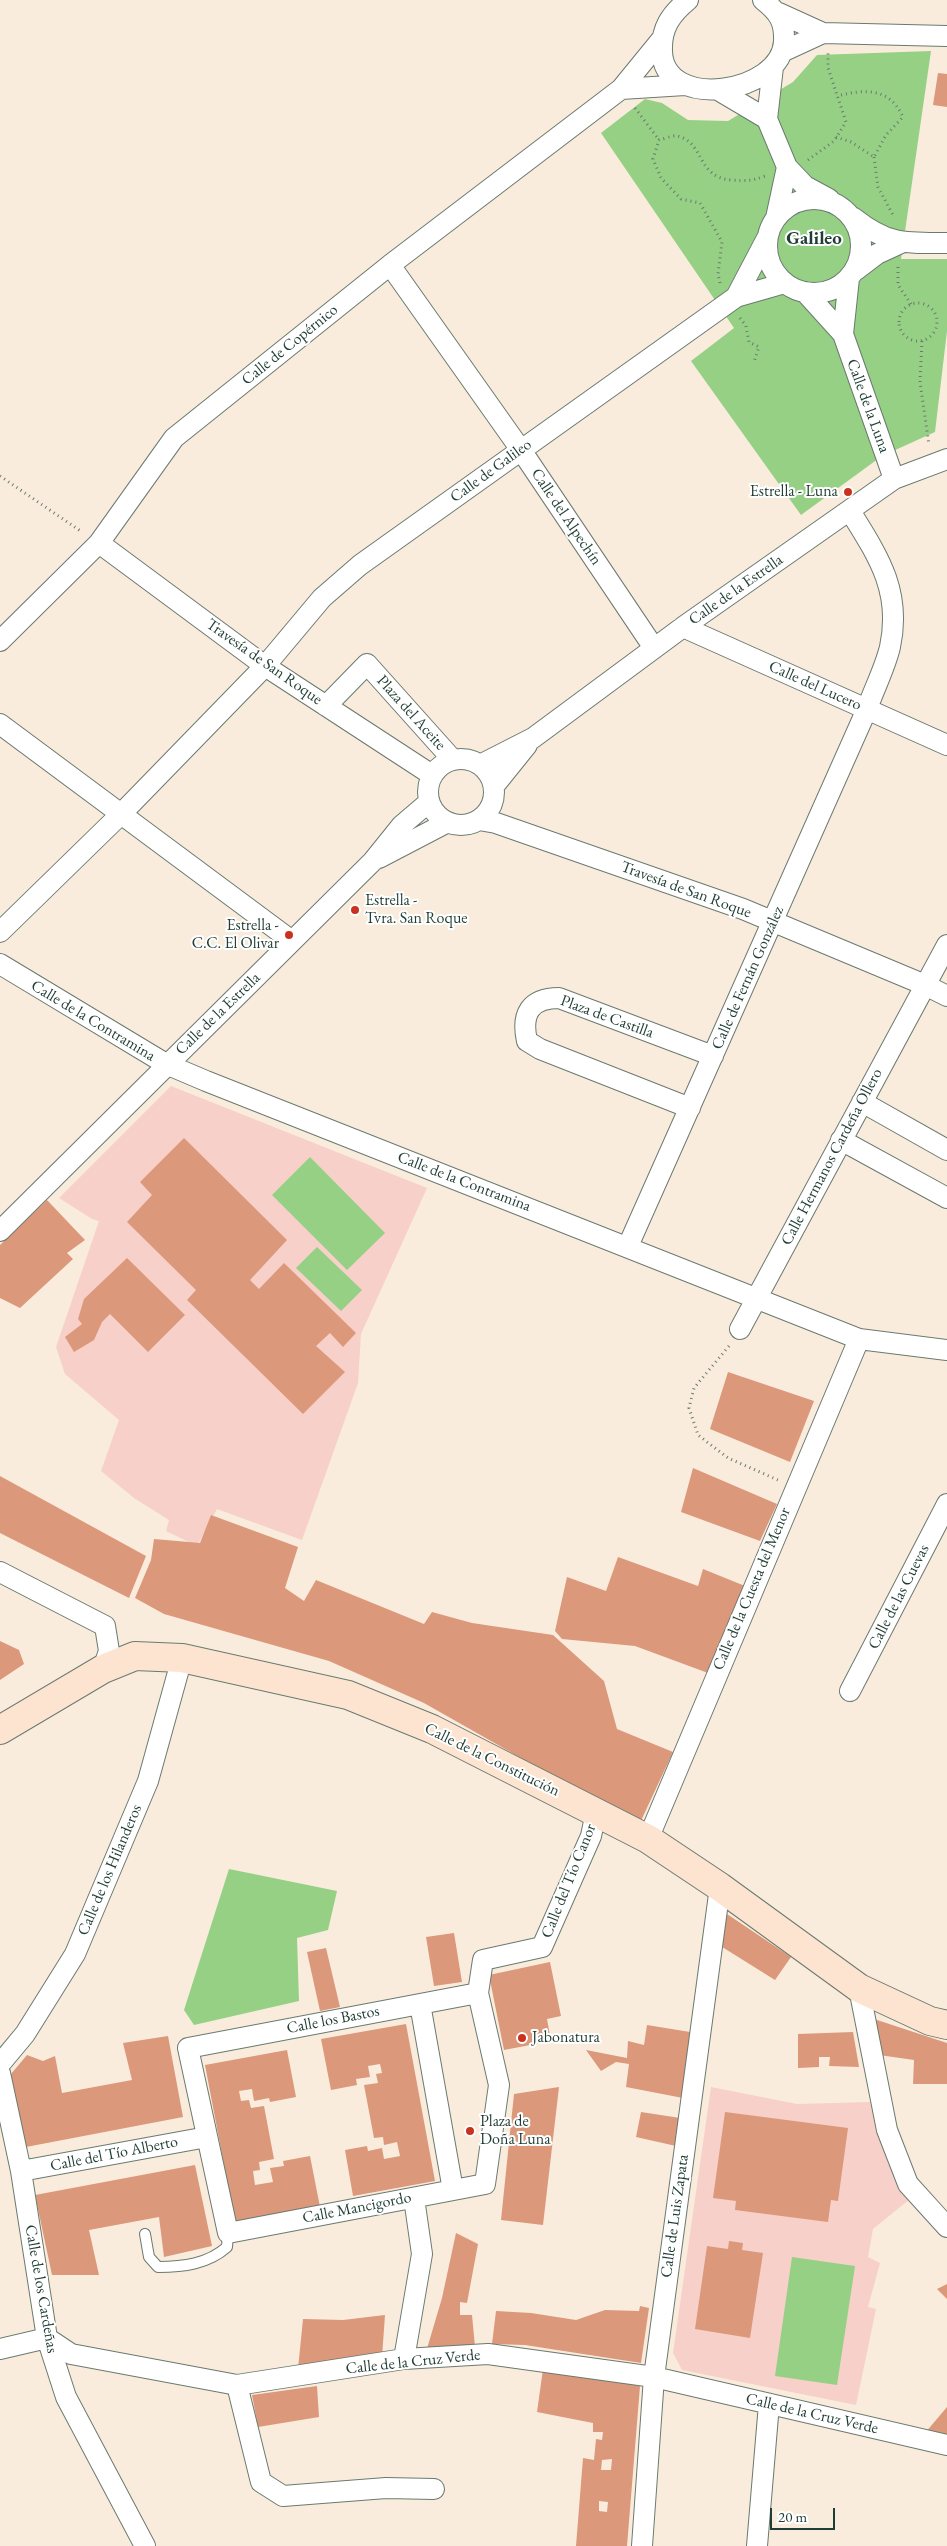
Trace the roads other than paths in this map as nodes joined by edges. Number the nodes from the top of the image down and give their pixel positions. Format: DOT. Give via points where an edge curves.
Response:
graph roads {
  1 [pos="688,0"];
  2 [pos="763,0"];
  3 [pos="779,13"];
  4 [pos="826,33"];
  5 [pos="947,36"];
  6 [pos="662,40"];
  7 [pos="778,59"];
  8 [pos="685,85"];
  9 [pos="621,89"];
  10 [pos="718,90"];
  11 [pos="767,119"];
  12 [pos="788,167"];
  13 [pos="833,202"];
  14 [pos="853,217"];
  15 [pos="776,218"];
  16 [pos="767,238"];
  17 [pos="901,243"];
  18 [pos="947,243"];
  19 [pos="390,265"];
  20 [pos="852,274"];
  21 [pos="785,283"];
  22 [pos="805,292"];
  23 [pos="731,300"];
  24 [pos="843,334"];
  25 [pos="521,450"];
  26 [pos="940,462"];
  27 [pos="894,479"];
  28 [pos="850,511"];
  29 [pos="99,543"];
  30 [pos="682,627"];
  31 [pos="0,642"];
  32 [pos="654,648"];
  33 [pos="265,666"];
  34 [pos="326,706"];
  35 [pos="867,709"];
  36 [pos="0,724"];
  37 [pos="534,738"];
  38 [pos="947,745"];
  39 [pos="454,760"];
  40 [pos="480,765"];
  41 [pos="432,775"];
  42 [pos="493,792"];
  43 [pos="429,802"];
  44 [pos="122,814"];
  45 [pos="479,820"];
  46 [pos="448,822"];
  47 [pos="533,836"];
  48 [pos="373,861"];
  49 [pos="772,922"];
  50 [pos="0,932"];
  51 [pos="292,941"];
  52 [pos="947,945"];
  53 [pos="0,964"];
  54 [pos="925,985"];
  55 [pos="947,996"];
  56 [pos="713,1056"];
  57 [pos="166,1064"];
  58 [pos="862,1102"];
  59 [pos="690,1108"];
  60 [pos="841,1140"];
  61 [pos="947,1150"];
  62 [pos="947,1198"];
  63 [pos="0,1231"];
  64 [pos="628,1246"];
  65 [pos="757,1298"];
  66 [pos="740,1329"];
  67 [pos="859,1339"];
  68 [pos="947,1350"];
  69 [pos="947,1504"];
  70 [pos="0,1572"];
  71 [pos="182,1658"];
  72 [pos="104,1669"];
  73 [pos="850,1691"];
  74 [pos="0,1730"];
  75 [pos="596,1812"];
  76 [pos="648,1839"];
  77 [pos="720,1887"];
  78 [pos="859,1988"];
  79 [pos="478,1993"];
  80 [pos="420,2004"];
  81 [pos="947,2025"];
  82 [pos="0,2064"];
  83 [pos="0,2073"];
  84 [pos="207,2137"];
  85 [pos="21,2172"];
  86 [pos="453,2190"];
  87 [pos="414,2198"];
  88 [pos="947,2227"];
  89 [pos="228,2233"];
  90 [pos="145,2234"];
  91 [pos="47,2338"];
  92 [pos="0,2349"];
  93 [pos="404,2359"];
  94 [pos="654,2377"];
  95 [pos="237,2384"];
  96 [pos="769,2404"];
  97 [pos="947,2445"];
  98 [pos="434,2489"];
  99 [pos="145,2546"];
  100 [pos="642,2546"];
  101 [pos="756,2546"];
  1 -- 6 [label="street" via="666,23"];
  2 -- 3 [label="street"];
  3 -- 4 [label="street"];
  3 -- 7 [label="street" via="784,30"];
  4 -- 5 [label="street"];
  4 -- 7 [label="street"];
  6 -- 8 [label="street" via="662,60 668,72"];
  6 -- 9 [label="street, Calle de Copérnico"];
  7 -- 10 [label="street" via="740,85"];
  7 -- 11 [label="street"];
  8 -- 9 [label="street"];
  8 -- 10 [label="street"];
  9 -- 19 [label="street, Calle de Copérnico"];
  10 -- 11 [label="street"];
  11 -- 12 [label="street"];
  12 -- 13 [label="street" via="806,186"];
  12 -- 15 [label="street"];
  13 -- 14 [label="street"];
  13 -- 15 [label="street" via="817,198 801,200"];
  14 -- 17 [label="street" via="874,234"];
  14 -- 20 [label="street" via="862,243 861,257"];
  15 -- 16 [label="street"];
  16 -- 21 [label="street" via="770,263"];
  16 -- 23 [label="street, Calle de Galileo"];
  17 -- 18 [label="street"];
  17 -- 20 [label="street" via="877,254"];
  19 -- 25 [label="street, Calle del Alpechín"];
  19 -- 29 [label="street, Calle de Copérnico" via="174,438"];
  20 -- 22 [label="street" via="836,288 821,293"];
  20 -- 24 [label="street, Calle de la Luna"];
  21 -- 22 [label="street"];
  21 -- 23 [label="street, Calle de Galileo"];
  22 -- 24 [label="street, Calle de la Luna"];
  23 -- 25 [label="street, Calle de Galileo"];
  24 -- 27 [label="street, Calle de la Luna"];
  25 -- 32 [label="street, Calle del Alpechín"];
  25 -- 33 [label="street, Calle de Galileo" via="360,565 322,598"];
  26 -- 27 [label="street, Calle de la Estrella"];
  27 -- 28 [label="street, Calle de la Estrella"];
  28 -- 30 [label="street, Calle de la Estrella"];
  28 -- 35 [label="street" via="880,560 894,601 890,647"];
  29 -- 31 [label="street, Calle de Copérnico"];
  29 -- 33 [label="street, Travesía de San Roque"];
  30 -- 32 [label="street, Calle de la Estrella"];
  30 -- 35 [label="street, Calle del Lucero"];
  32 -- 37 [label="street, Calle de la Estrella"];
  33 -- 34 [label="street, Travesía de San Roque"];
  33 -- 44 [label="street, Calle de Galileo"];
  34 -- 39 [label="street, Plaza del Aceite" via="367,664"];
  34 -- 41 [label="street, Travesía de San Roque"];
  35 -- 38 [label="street, Calle del Lucero"];
  35 -- 49 [label="street, Calle de Fernán González"];
  36 -- 44 [label="street"];
  37 -- 40 [label="street, Calle de la Estrella"];
  37 -- 42 [label="street, Calle de la Estrella"];
  39 -- 40 [label="street"];
  39 -- 41 [label="street" via="445,763"];
  40 -- 42 [label="street" via="491,778"];
  41 -- 43 [label="street"];
  42 -- 45 [label="street" via="491,806"];
  42 -- 47 [label="street, Travesía de San Roque" via="502,814"];
  43 -- 46 [label="street" via="440,818"];
  43 -- 48 [label="street, Calle de la Estrella" via="402,825"];
  44 -- 50 [label="street, Calle de Galileo"];
  44 -- 51 [label="street"];
  45 -- 46 [label="street" via="458,825"];
  45 -- 47 [label="street, Travesía de San Roque" via="496,822"];
  46 -- 48 [label="street, Calle de la Estrella"];
  47 -- 49 [label="street, Travesía de San Roque"];
  48 -- 51 [label="street, Calle de la Estrella"];
  49 -- 54 [label="street, Travesía de San Roque"];
  49 -- 56 [label="street, Calle de Fernán González"];
  51 -- 57 [label="street, Calle de la Estrella"];
  52 -- 54 [label="street, Calle Hermanos Cardeña Ollero"];
  53 -- 57 [label="street, Calle de la Contramina"];
  54 -- 55 [label="street, Travesía de San Roque"];
  54 -- 58 [label="street, Calle Hermanos Cardeña Ollero"];
  56 -- 59 [label="street, Calle de Fernán González"];
  56 -- 59 [label="street, Plaza de Castilla" via="559,998 544,998 533,1005 527,1016 524,1028 527,1041 540,1049"];
  57 -- 63 [label="street, Calle de la Estrella"];
  57 -- 64 [label="street, Calle de la Contramina"];
  58 -- 60 [label="street, Calle Hermanos Cardeña Ollero"];
  58 -- 61 [label="street"];
  59 -- 64 [label="street, Calle de Fernán González"];
  60 -- 62 [label="street"];
  60 -- 65 [label="street, Calle Hermanos Cardeña Ollero"];
  64 -- 65 [label="street, Calle de la Contramina"];
  65 -- 66 [label="street, Calle Hermanos Cardeña Ollero"];
  65 -- 67 [label="street, Calle de la Contramina"];
  67 -- 68 [label="street, Calle de la Contramina"];
  67 -- 76 [label="street, Calle de la Cuesta del Menor"];
  69 -- 73 [label="street, Calle de las Cuevas"];
  70 -- 72 [label="street" via="105,1626 109,1651"];
  71 -- 72 [label="street, Calle de la Constitución" via="135,1656"];
  71 -- 75 [label="street, Calle de la Constitución" via="348,1695 432,1729"];
  71 -- 82 [label="street, Calle de los Hilanderos" via="148,1781 75,1954 25,2034"];
  72 -- 74 [label="street, Calle de la Constitución"];
  75 -- 76 [label="street, Calle de la Constitución"];
  75 -- 79 [label="street, Calle del Tío Canor" via="591,1836 542,1947 483,1960"];
  76 -- 77 [label="street, Calle de la Constitución"];
  77 -- 78 [label="street, Calle de la Constitución"];
  77 -- 94 [label="street, Calle de Luis Zapata"];
  78 -- 81 [label="street, Calle de la Constitución"];
  78 -- 88 [label="street" via="887,2130 908,2184"];
  79 -- 80 [label="street, Calle los Bastos"];
  79 -- 86 [label="street, Calle Mancigordo" via="498,2085 485,2184"];
  80 -- 84 [label="street, Calle los Bastos" via="188,2048"];
  80 -- 86 [label="street"];
  83 -- 85 [label="street, Calle de los Cardeñas"];
  84 -- 85 [label="street, Calle del Tío Alberto"];
  84 -- 89 [label="street"];
  85 -- 91 [label="street, Calle de los Cardeñas"];
  86 -- 87 [label="street, Calle Mancigordo"];
  87 -- 89 [label="street, Calle Mancigordo"];
  87 -- 93 [label="street" via="422,2254"];
  89 -- 90 [label="lane" via="227,2247 215,2257 178,2267 158,2267 153,2262"];
  91 -- 92 [label="street"];
  91 -- 95 [label="street, Calle de la Cruz Verde" via="71,2354"];
  91 -- 99 [label="street, Calle de los Cardeñas" via="66,2397"];
  93 -- 94 [label="street, Calle de la Cruz Verde" via="488,2354"];
  93 -- 95 [label="street, Calle de la Cruz Verde"];
  94 -- 96 [label="street, Calle de la Cruz Verde"];
  94 -- 100 [label="street, Calle de Luis Zapata"];
  95 -- 98 [label="street" via="261,2482 283,2496 386,2488"];
  96 -- 97 [label="street, Calle de la Cruz Verde"];
  96 -- 101 [label="street"];
}
